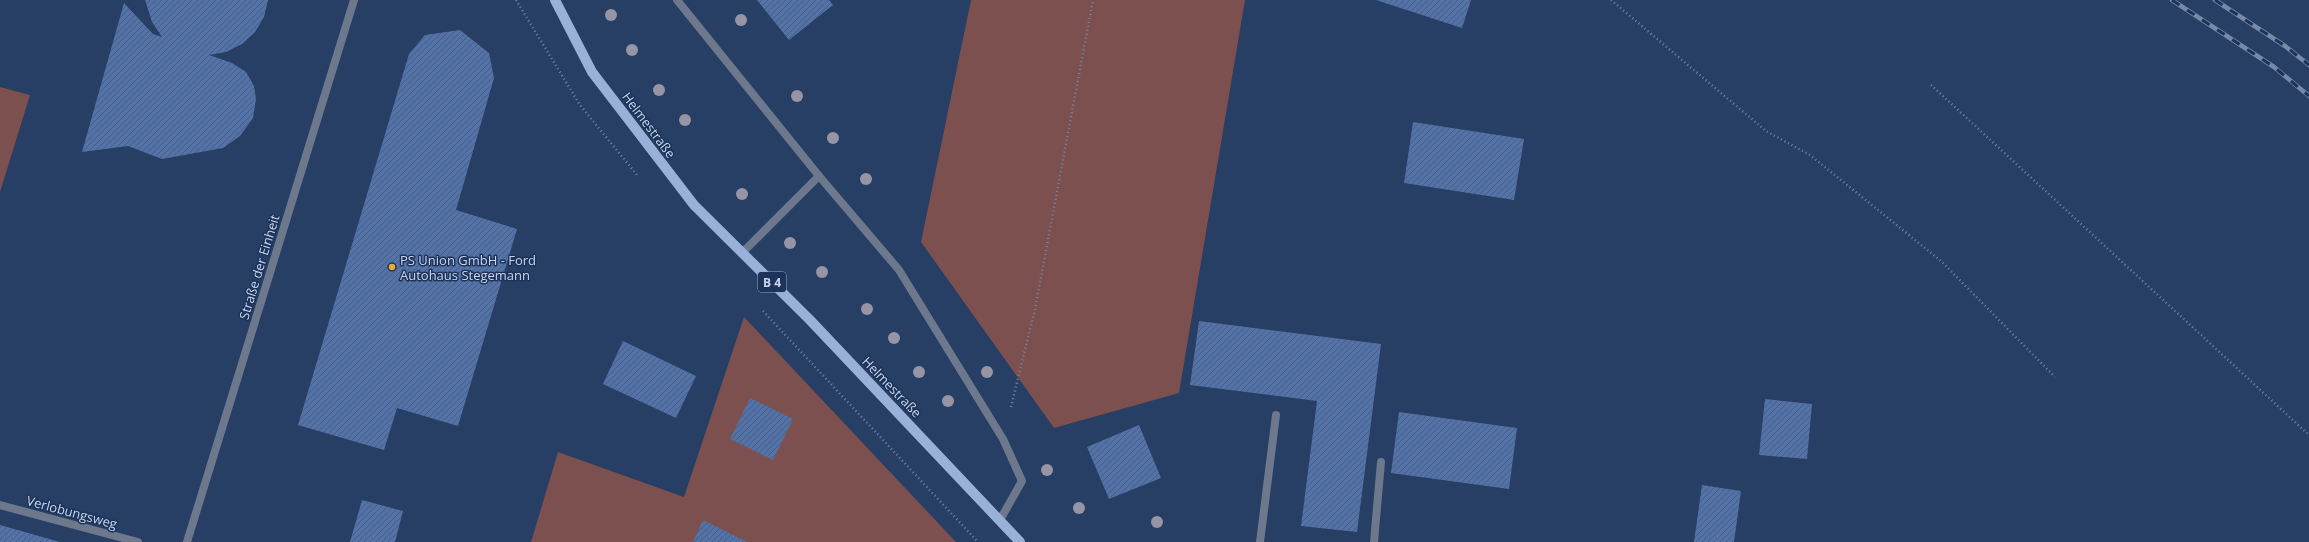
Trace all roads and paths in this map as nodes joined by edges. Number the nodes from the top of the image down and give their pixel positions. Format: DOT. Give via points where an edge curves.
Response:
graph roads {
  1 [pos="354,0"];
  2 [pos="555,0"];
  3 [pos="678,0"];
  4 [pos="1093,0"];
  5 [pos="1611,0"];
  6 [pos="1931,85"];
  7 [pos="819,176"];
  8 [pos="742,252"];
  9 [pos="2055,377"];
  10 [pos="1276,415"];
  11 [pos="2309,435"];
  12 [pos="1003,439"];
  13 [pos="1382,462"];
  14 [pos="0,505"];
  15 [pos="1000,520"];
  16 [pos="138,542"];
  17 [pos="187,542"];
  18 [pos="1020,542"];
  19 [pos="1260,542"];
  20 [pos="1374,542"];
  1 -- 17 [label="street, Straße der Einheit"];
  2 -- 8 [label="main road, Helmestraße / B 4" via="592,72 694,205"];
  3 -- 7 [label="street"];
  4 -- 12 [label="path" via="1035,309"];
  5 -- 9 [label="path" via="1766,131 1810,155 1941,261"];
  6 -- 11 [label="path"];
  7 -- 8 [label="street"];
  7 -- 12 [label="street" via="899,270"];
  8 -- 15 [label="main road, Helmestraße / B 4"];
  10 -- 19 [label="street"];
  12 -- 15 [label="street" via="1022,481"];
  13 -- 20 [label="street"];
  14 -- 16 [label="street, Verlobungsweg"];
  15 -- 18 [label="main road, Helmestraße / B 4"];
}
